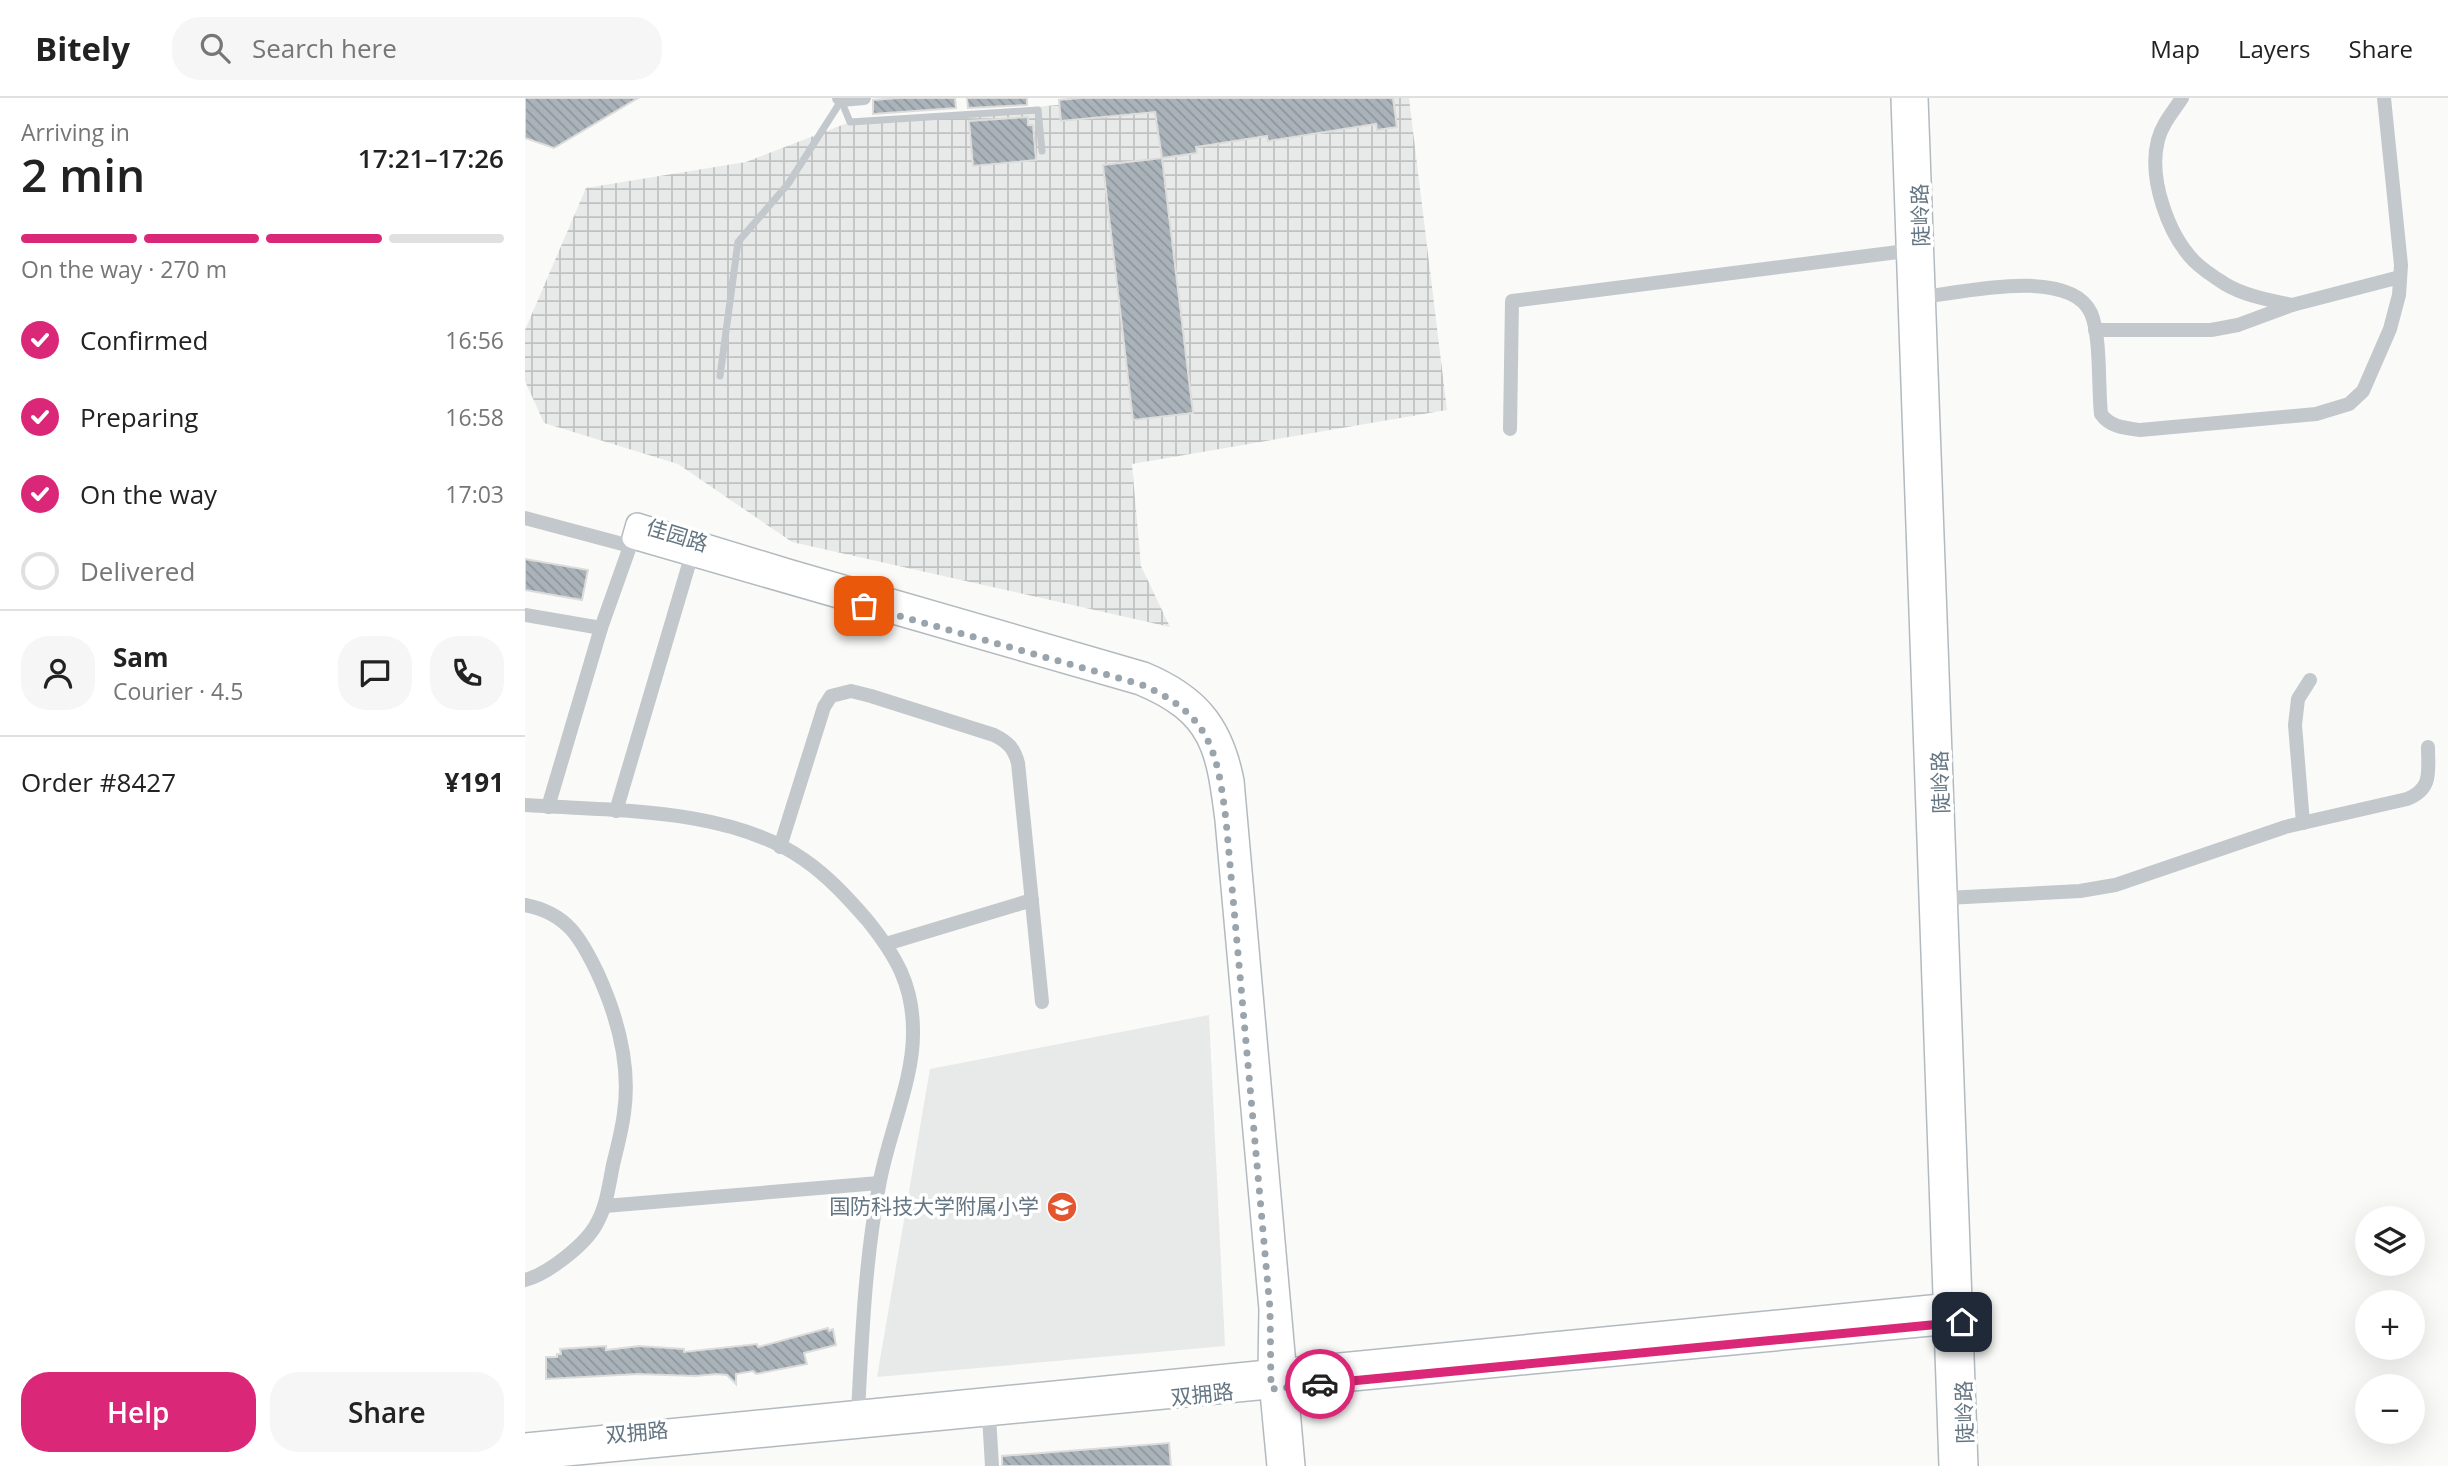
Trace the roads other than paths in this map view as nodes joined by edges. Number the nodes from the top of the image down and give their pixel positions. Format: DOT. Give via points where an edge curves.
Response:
graph roads {
  1 [pos="864,98"];
  2 [pos="1902,98"];
  3 [pos="1917,98"];
  4 [pos="2182,98"];
  5 [pos="2384,98"];
  6 [pos="840,99"];
  7 [pos="1042,152"];
  8 [pos="1915,250"];
  9 [pos="2400,277"];
  10 [pos="1924,298"];
  11 [pos="2292,305"];
  12 [pos="2095,330"];
  13 [pos="720,376"];
  14 [pos="1510,429"];
  15 [pos="525,518"];
  16 [pos="631,542"];
  17 [pos="694,549"];
  18 [pos="525,615"];
  19 [pos="601,628"];
  20 [pos="2310,680"];
  21 [pos="2428,747"];
  22 [pos="525,805"];
  23 [pos="548,807"];
  24 [pos="616,811"];
  25 [pos="2303,823"];
  26 [pos="780,847"];
  27 [pos="1946,898"];
  28 [pos="1032,900"];
  29 [pos="525,905"];
  30 [pos="887,944"];
  31 [pos="1042,1002"];
  32 [pos="879,1183"];
  33 [pos="605,1206"];
  34 [pos="525,1280"];
  35 [pos="1953,1313"];
  36 [pos="1278,1379"];
  37 [pos="858,1412"];
  38 [pos="989,1416"];
  39 [pos="526,1455"];
  40 [pos="992,1466"];
  41 [pos="1278,1466"];
  42 [pos="1294,1466"];
  43 [pos="1950,1466"];
  44 [pos="1968,1466"];
  1 -- 6 [label="street"];
  2 -- 8 [label="main road, 陡岭路"];
  3 -- 8 [label="main road, 陡岭路"];
  4 -- 11 [label="street" via="2157,142 2157,185 2170,225 2193,260 2227,285"];
  5 -- 9 [label="street"];
  6 -- 7 [label="lane" via="850,122 1038,110"];
  6 -- 13 [label="lane" via="787,184 739,242"];
  8 -- 10 [label="main road, 陡岭路"];
  8 -- 14 [label="street" via="1512,301"];
  8 -- 35 [label="main road, 陡岭路"];
  9 -- 11 [label="street"];
  9 -- 12 [label="street" via="2390,329 2363,391 2349,404 2316,414 2140,430 2106,422 2101,414"];
  10 -- 12 [label="street" via="2015,286 2065,290 2081,299"];
  10 -- 27 [label="main road, 陡岭路"];
  11 -- 12 [label="street" via="2211,330"];
  15 -- 16 [label="street"];
  16 -- 17 [label="main road, 佳园路" via="637,524"];
  16 -- 19 [label="street"];
  17 -- 24 [label="street"];
  17 -- 36 [label="main road, 佳园路" via="1144,673 1191,698 1218,732 1233,781"];
  18 -- 19 [label="street"];
  19 -- 23 [label="street"];
  20 -- 25 [label="street" via="2298,699 2295,726"];
  21 -- 25 [label="street" via="2428,775 2419,794"];
  22 -- 23 [label="street"];
  23 -- 24 [label="street"];
  24 -- 26 [label="street" via="721,825"];
  25 -- 27 [label="street" via="2115,885"];
  26 -- 28 [label="street" via="824,707 831,696 851,691 994,735 1012,747 1018,763"];
  26 -- 30 [label="street" via="827,878"];
  27 -- 35 [label="main road, 陡岭路"];
  28 -- 30 [label="street"];
  28 -- 31 [label="street"];
  29 -- 33 [label="street" via="566,923 583,943 613,1007 626,1085"];
  30 -- 32 [label="street" via="904,973 913,1032"];
  32 -- 33 [label="street"];
  32 -- 37 [label="street" via="865,1281"];
  33 -- 34 [label="street" via="597,1224 564,1260"];
  35 -- 36 [label="main road, 双拥路"];
  35 -- 43 [label="main road, 陡岭路"];
  35 -- 44 [label="main road, 陡岭路"];
  36 -- 37 [label="main road, 双拥路"];
  36 -- 38 [label="main road, 双拥路"];
  36 -- 41 [label="main road, 佳园路"];
  36 -- 42 [label="main road, 佳园路"];
  37 -- 39 [label="main road, 双拥路"];
  38 -- 39 [label="main road, 双拥路"];
  38 -- 40 [label="street"];
}
